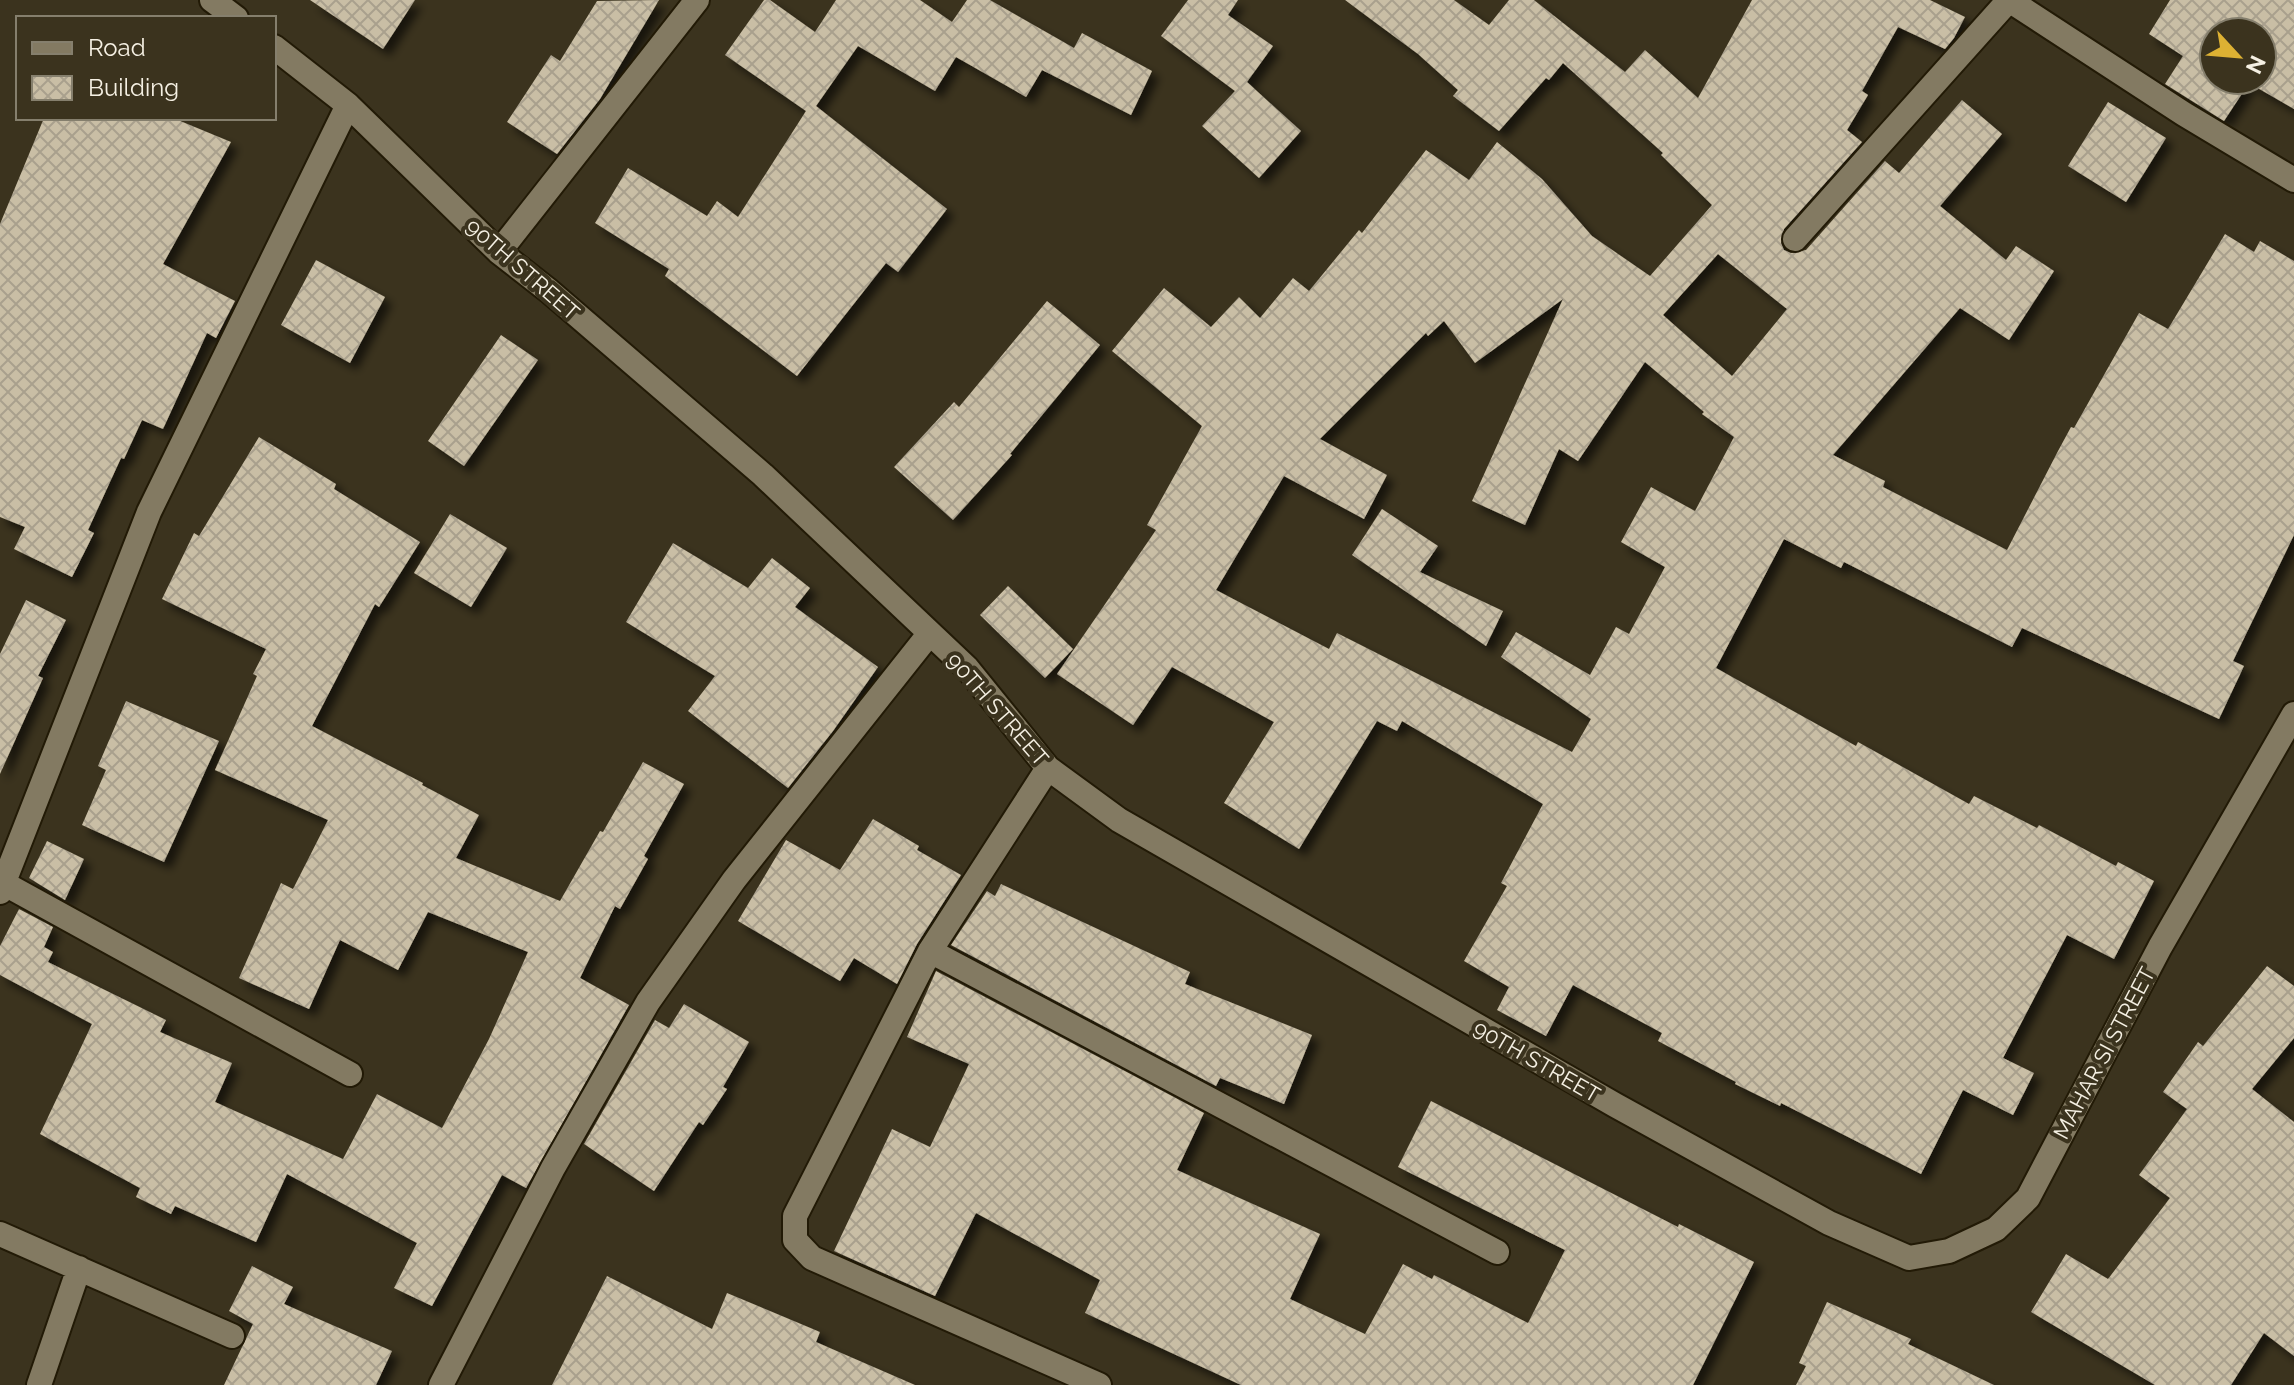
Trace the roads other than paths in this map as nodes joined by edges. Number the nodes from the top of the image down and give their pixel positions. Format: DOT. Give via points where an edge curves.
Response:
graph roads {
  1 [pos="212,0"];
  2 [pos="697,0"];
  3 [pos="2009,0"];
  4 [pos="233,16"];
  5 [pos="276,49"];
  6 [pos="348,105"];
  7 [pos="2294,180"];
  8 [pos="1795,239"];
  9 [pos="499,252"];
  10 [pos="930,633"];
  11 [pos="2294,714"];
  12 [pos="1048,768"];
  13 [pos="2,888"];
  14 [pos="930,951"];
  15 [pos="350,1074"];
  16 [pos="1829,1223"];
  17 [pos="0,1234"];
  18 [pos="1497,1252"];
  19 [pos="79,1268"];
  20 [pos="232,1336"];
  21 [pos="39,1385"];
  22 [pos="441,1385"];
  23 [pos="1099,1385"];
  1 -- 4 [label="street"];
  2 -- 9 [label="street"];
  3 -- 7 [label="street"];
  3 -- 8 [label="street"];
  5 -- 6 [label="street, 90TH STREET"];
  6 -- 9 [label="street, 90TH STREET"];
  6 -- 13 [label="street" via="149,512"];
  9 -- 10 [label="street, 90TH STREET" via="763,475"];
  10 -- 12 [label="street, 90TH STREET" via="967,668"];
  10 -- 22 [label="street" via="734,880 648,1002 553,1168"];
  11 -- 16 [label="street, MAHAR SI STREET" via="2160,947 2028,1198 1996,1229 1949,1251 1909,1258"];
  12 -- 14 [label="street"];
  12 -- 16 [label="street, 90TH STREET" via="1119,820"];
  13 -- 15 [label="street"];
  14 -- 18 [label="street"];
  14 -- 23 [label="street" via="795,1216 795,1240 812,1258"];
  17 -- 19 [label="street"];
  19 -- 20 [label="street"];
  19 -- 21 [label="street"];
}
